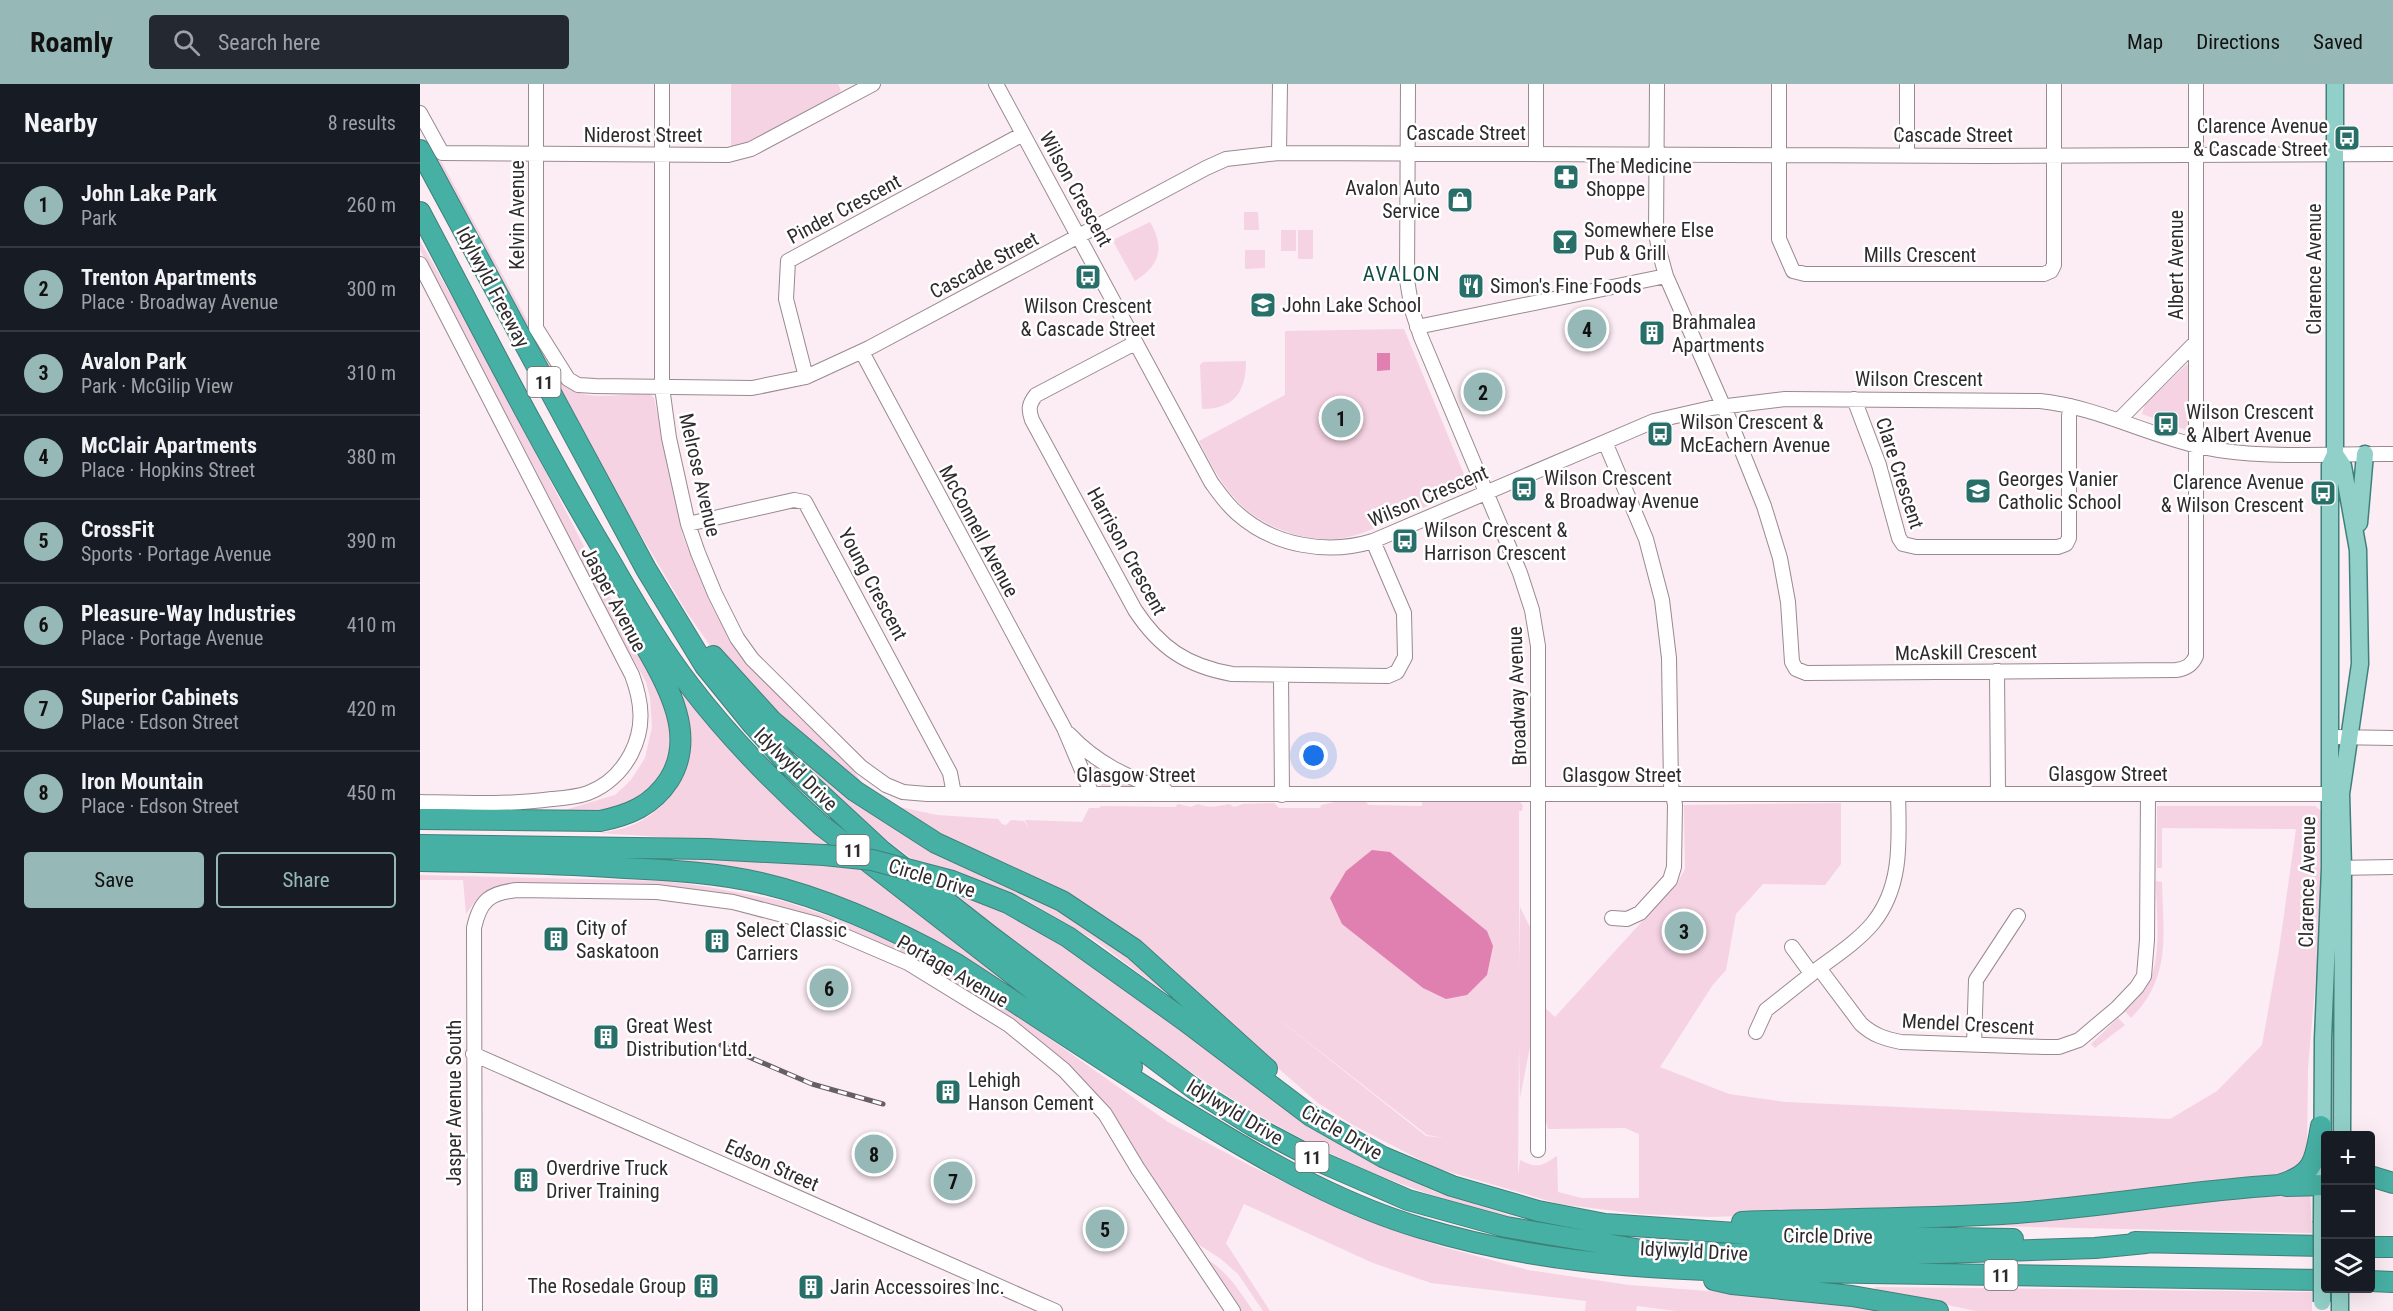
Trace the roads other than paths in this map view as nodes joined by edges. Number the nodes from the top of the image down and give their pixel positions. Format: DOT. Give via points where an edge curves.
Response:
graph roads {
  1 [pos="536,84"];
  2 [pos="662,84"];
  3 [pos="873,84"];
  4 [pos="996,84"];
  5 [pos="1280,84"];
  6 [pos="1408,84"];
  7 [pos="1536,84"];
  8 [pos="1657,84"];
  9 [pos="1779,84"];
  10 [pos="1907,84"];
  11 [pos="2054,84"];
  12 [pos="2196,84"];
  13 [pos="2335,84"];
  14 [pos="852,89"];
  15 [pos="420,113"];
  16 [pos="1023,134"];
  17 [pos="420,150"];
  18 [pos="1279,153"];
  19 [pos="1408,153"];
  20 [pos="1536,153"];
  21 [pos="536,154"];
  22 [pos="1657,154"];
  23 [pos="1779,154"];
  24 [pos="1907,154"];
  25 [pos="2054,154"];
  26 [pos="2393,154"];
  27 [pos="662,155"];
  28 [pos="2336,155"];
  29 [pos="2196,156"];
  30 [pos="420,212"];
  31 [pos="1079,237"];
  32 [pos="420,264"];
  33 [pos="1666,276"];
  34 [pos="1417,327"];
  35 [pos="1136,343"];
  36 [pos="2195,343"];
  37 [pos="862,352"];
  38 [pos="806,377"];
  39 [pos="595,386"];
  40 [pos="662,387"];
  41 [pos="1854,399"];
  42 [pos="2072,405"];
  43 [pos="1722,406"];
  44 [pos="2119,420"];
  45 [pos="1605,442"];
  46 [pos="2196,446"];
  47 [pos="2335,454"];
  48 [pos="2365,454"];
  49 [pos="2393,454"];
  50 [pos="1486,493"];
  51 [pos="576,506"];
  52 [pos="688,524"];
  53 [pos="1373,541"];
  54 [pos="2358,550"];
  55 [pos="672,611"];
  56 [pos="1997,671"];
  57 [pos="1281,675"];
  58 [pos="1064,728"];
  59 [pos="2331,737"];
  60 [pos="2350,737"];
  61 [pos="2393,738"];
  62 [pos="903,792"];
  63 [pos="1998,793"];
  64 [pos="954,794"];
  65 [pos="1092,794"];
  66 [pos="1180,794"];
  67 [pos="1674,794"];
  68 [pos="1898,794"];
  69 [pos="2335,794"];
  70 [pos="1282,795"];
  71 [pos="1538,795"];
  72 [pos="2148,795"];
  73 [pos="420,802"];
  74 [pos="420,819"];
  75 [pos="420,830"];
  76 [pos="420,845"];
  77 [pos="708,849"];
  78 [pos="420,861"];
  79 [pos="2393,867"];
  80 [pos="2336,868"];
  81 [pos="487,899"];
  82 [pos="2018,916"];
  83 [pos="1612,918"];
  84 [pos="1792,947"];
  85 [pos="1815,971"];
  86 [pos="1756,1032"];
  87 [pos="1974,1045"];
  88 [pos="473,1054"];
  89 [pos="1203,1124"];
  90 [pos="2321,1126"];
  91 [pos="2321,1131"];
  92 [pos="2342,1131"];
  93 [pos="1350,1137"];
  94 [pos="1538,1150"];
  95 [pos="2375,1178"];
  96 [pos="2393,1183"];
  97 [pos="2321,1184"];
  98 [pos="2324,1185"];
  99 [pos="2375,1186"];
  100 [pos="2241,1187"];
  101 [pos="2393,1188"];
  102 [pos="1643,1226"];
  103 [pos="2146,1243"];
  104 [pos="2321,1246"];
  105 [pos="2375,1247"];
  106 [pos="2393,1247"];
  107 [pos="1676,1270"];
  108 [pos="2321,1280"];
  109 [pos="2375,1281"];
  110 [pos="2393,1282"];
  111 [pos="2322,1306"];
  112 [pos="475,1311"];
  113 [pos="1055,1311"];
  114 [pos="1233,1311"];
  115 [pos="1938,1311"];
  1 -- 21 [label="street, Kelvin Avenue"];
  2 -- 27 [label="street, Melrose Avenue"];
  3 -- 14 [label="street, Niderost Street"];
  4 -- 16 [label="street, Wilson Crescent"];
  5 -- 18 [label="street"];
  6 -- 19 [label="street, Broadway Avenue"];
  7 -- 20 [label="street"];
  8 -- 22 [label="street"];
  9 -- 23 [label="street"];
  10 -- 24 [label="street"];
  11 -- 25 [label="street"];
  12 -- 29 [label="street, Albert Avenue"];
  13 -- 28 [label="main road, Clarence Avenue"];
  14 -- 27 [label="street, Niderost Street" via="751,149 728,155"];
  15 -- 21 [label="street, Niderost Street" via="442,153"];
  16 -- 31 [label="street, Wilson Crescent"];
  16 -- 38 [label="street, Pinder Crescent" via="788,261 786,299"];
  17 -- 55 [label="highway, Idylwyld Freeway / 11"];
  18 -- 19 [label="street, Cascade Street"];
  18 -- 31 [label="street, Cascade Street" via="1226,159"];
  19 -- 20 [label="street, Cascade Street"];
  19 -- 34 [label="street, Broadway Avenue" via="1407,280"];
  20 -- 22 [label="street, Cascade Street"];
  21 -- 27 [label="street, Niderost Street"];
  21 -- 39 [label="street, Kelvin Avenue" via="536,328 568,380"];
  22 -- 23 [label="street, Cascade Street"];
  22 -- 33 [label="street" via="1656,234"];
  23 -- 24 [label="street, Cascade Street"];
  23 -- 25 [label="street, Mills Crescent" via="1779,239 1793,271 1805,274 2051,271"];
  24 -- 25 [label="street, Cascade Street"];
  25 -- 29 [label="street, Cascade Street"];
  26 -- 28 [label="street, Cascade Street"];
  27 -- 40 [label="street, Melrose Avenue"];
  28 -- 29 [label="street, Cascade Street"];
  28 -- 47 [label="main road, Clarence Avenue"];
  29 -- 36 [label="street, Albert Avenue"];
  30 -- 51 [label="highway, Idylwyld Freeway / 11"];
  31 -- 35 [label="street, Wilson Crescent"];
  31 -- 37 [label="street, Cascade Street"];
  32 -- 73 [label="street, Jasper Avenue" via="632,675 640,698 641,724 627,762 602,786 589,792 500,804"];
  33 -- 34 [label="street"];
  33 -- 43 [label="street"];
  34 -- 50 [label="street, Broadway Avenue"];
  35 -- 53 [label="street, Wilson Crescent" via="1211,482 1238,514 1255,527 1299,544 1325,548"];
  35 -- 57 [label="street, Harrison Crescent" via="1036,395 1030,402 1032,420 1135,610 1164,647 1212,670"];
  36 -- 44 [label="street"];
  36 -- 46 [label="street, Albert Avenue"];
  37 -- 38 [label="street, Cascade Street"];
  37 -- 58 [label="street, McConnell Avenue"];
  38 -- 40 [label="street, Cascade Street" via="752,388"];
  39 -- 40 [label="street, Cascade Street"];
  40 -- 52 [label="street, Melrose Avenue"];
  41 -- 42 [label="street, Wilson Crescent" via="2014,399"];
  41 -- 42 [label="street, Clare Crescent" via="1879,465 1899,538 1903,544 1916,547 2066,544"];
  41 -- 43 [label="street, Wilson Crescent" via="1785,399"];
  42 -- 44 [label="street, Wilson Crescent"];
  43 -- 45 [label="street, Wilson Crescent" via="1661,419"];
  43 -- 56 [label="street, McAskill Crescent" via="1764,506 1780,558 1788,602 1790,655 1796,669 1806,673"];
  44 -- 46 [label="street, Wilson Crescent"];
  45 -- 50 [label="street, Wilson Crescent"];
  45 -- 67 [label="street" via="1646,539 1662,600 1669,658"];
  46 -- 47 [label="street, Wilson Crescent" via="2234,453"];
  46 -- 56 [label="street, McAskill Crescent" via="2194,662 2176,670"];
  47 -- 48 [label="street, Wilson Crescent"];
  47 -- 54 [label="main road, Clarence Avenue" via="2343,466"];
  47 -- 59 [label="main road, Clarence Avenue" via="2330,465"];
  48 -- 49 [label="street, Wilson Crescent"];
  48 -- 54 [label="main road"];
  50 -- 53 [label="street, Wilson Crescent"];
  50 -- 71 [label="street, Broadway Avenue" via="1532,610 1540,674"];
  51 -- 74 [label="highway" via="598,558 671,698 680,734 674,772 661,793 642,807 600,821"];
  51 -- 89 [label="highway, Idylwyld Drive / 11" via="689,685 779,787 821,825"];
  52 -- 62 [label="street, Melrose Avenue" via="715,594 752,659 861,766"];
  52 -- 64 [label="street, Young Crescent" via="794,500 805,502 950,773"];
  53 -- 57 [label="street, Harrison Crescent" via="1404,613 1405,657 1401,667 1388,675"];
  54 -- 60 [label="main road, Clarence Avenue" via="2360,664"];
  55 -- 93 [label="highway" via="772,721 855,791 936,843 1062,901 1134,949 1272,1074"];
  55 -- 103 [label="highway, Idylwyld Drive / 11" via="705,666 753,725 882,851 1197,1091 1313,1158 1397,1196 1506,1227 1660,1253 1876,1255"];
  56 -- 63 [label="street"];
  57 -- 70 [label="street"];
  58 -- 65 [label="street, McConnell Avenue"];
  58 -- 66 [label="street, McConnell Avenue" via="1108,767"];
  59 -- 60 [label="street"];
  59 -- 69 [label="main road, Clarence Avenue"];
  60 -- 61 [label="street"];
  60 -- 69 [label="main road, Clarence Avenue"];
  62 -- 64 [label="street, Glasgow Street"];
  63 -- 68 [label="street, Glasgow Street"];
  63 -- 72 [label="street, Glasgow Street"];
  64 -- 65 [label="street, Glasgow Street"];
  65 -- 66 [label="street, Glasgow Street"];
  66 -- 70 [label="street, Glasgow Street"];
  67 -- 68 [label="street, Glasgow Street"];
  67 -- 71 [label="street, Glasgow Street"];
  67 -- 83 [label="street" via="1674,867 1670,880 1640,913 1627,919"];
  68 -- 85 [label="street" via="1898,851 1892,889 1883,909 1871,925"];
  69 -- 72 [label="street, Glasgow Street"];
  69 -- 80 [label="main road, Clarence Avenue"];
  70 -- 71 [label="street, Glasgow Street"];
  71 -- 94 [label="street, Broadway Avenue"];
  72 -- 87 [label="street, Mendel Crescent" via="2146,965 2137,987 2071,1044"];
  75 -- 77 [label="highway" via="648,839"];
  76 -- 77 [label="highway, Circle Drive / 11"];
  77 -- 93 [label="highway, Circle Drive / 11, bridge" via="872,860 952,880 1008,903 1068,937 1311,1116"];
  78 -- 89 [label="highway, Circle Drive / 11" via="675,871 761,883 809,896 897,933 955,963"];
  79 -- 80 [label="street"];
  80 -- 90 [label="main road, Clarence Avenue"];
  80 -- 92 [label="main road, Clarence Avenue"];
  81 -- 88 [label="street, Jasper Avenue South" via="476,916 474,928"];
  81 -- 114 [label="street, Portage Avenue" via="518,890 657,892 733,902 817,924 908,963 1009,1025 1064,1070 1105,1114"];
  82 -- 87 [label="street" via="1976,980"];
  84 -- 85 [label="street, Mendel Crescent"];
  85 -- 86 [label="street" via="1766,1010"];
  85 -- 87 [label="street, Mendel Crescent" via="1870,1032 1901,1042"];
  88 -- 112 [label="street, Jasper Avenue South"];
  88 -- 113 [label="street, Edson Street"];
  89 -- 107 [label="highway, Circle Drive / 11" via="1268,1162 1350,1202 1419,1228 1557,1259"];
  90 -- 91 [label="main road, Clarence Avenue"];
  90 -- 100 [label="highway" via="2315,1161 2304,1173 2279,1185"];
  93 -- 102 [label="highway, Circle Drive / 11" via="1383,1157 1463,1189 1538,1211 1605,1224"];
  95 -- 96 [label="highway"];
  97 -- 100 [label="highway"];
  98 -- 111 [label="main road, Clarence Avenue, bridge"];
  99 -- 101 [label="highway"];
  100 -- 102 [label="highway" via="2001,1214"];
  102 -- 103 [label="highway, Circle Drive / 11" via="1764,1234"];
  103 -- 104 [label="highway, Circle Drive / 11"];
  105 -- 106 [label="highway"];
  107 -- 108 [label="highway, Circle Drive / 11"];
  107 -- 115 [label="highway" via="1732,1284 1852,1296"];
  109 -- 110 [label="highway"];
}
